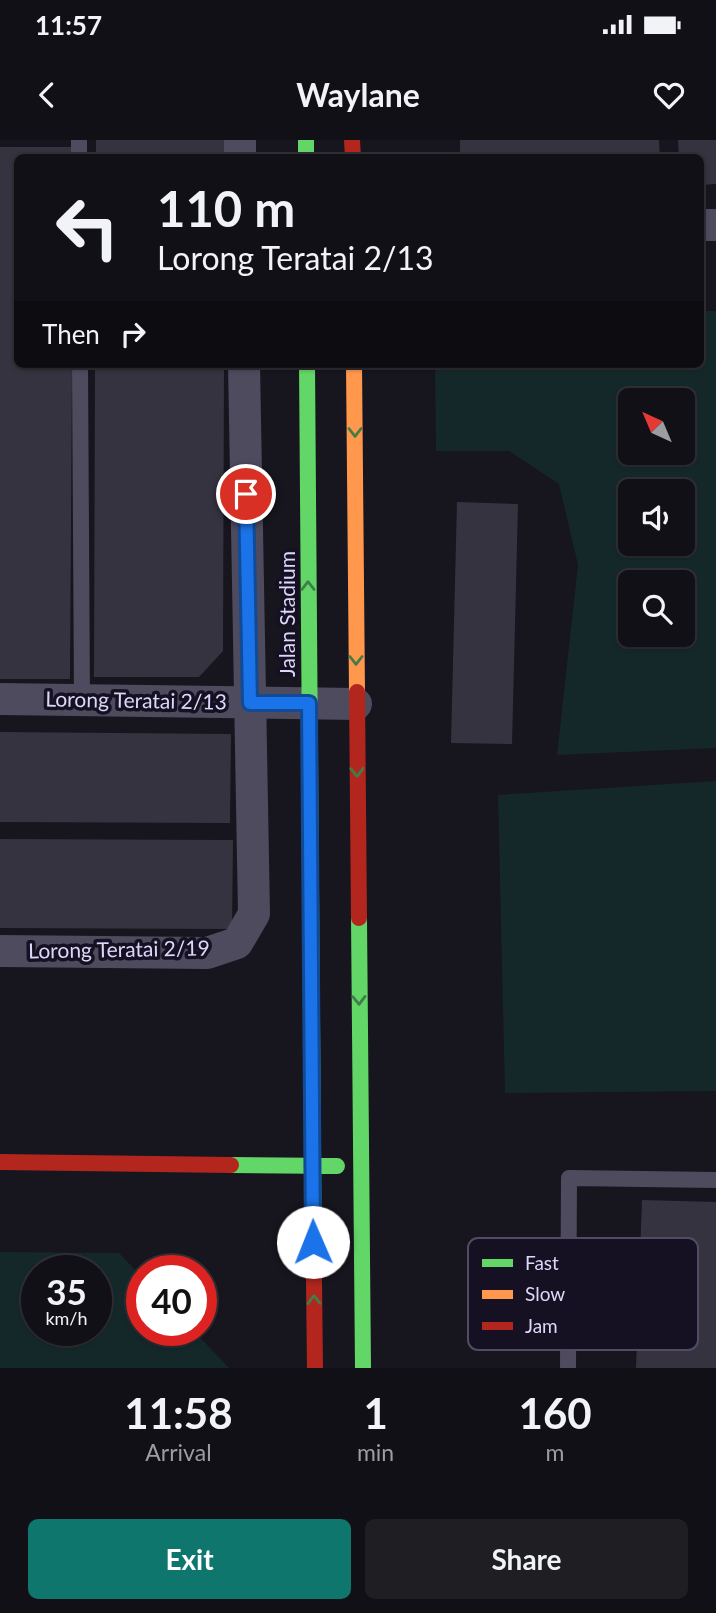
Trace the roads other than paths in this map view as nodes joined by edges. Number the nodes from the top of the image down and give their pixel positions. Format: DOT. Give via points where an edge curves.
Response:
graph roads {
  1 [pos="80,368"];
  2 [pos="244,368"];
  3 [pos="307,368"];
  4 [pos="355,368"];
  5 [pos="0,699"];
  6 [pos="82,701"];
  7 [pos="250,703"];
  8 [pos="309,703"];
  9 [pos="356,704"];
  10 [pos="0,951"];
  11 [pos="0,1162"];
  12 [pos="312,1166"];
  13 [pos="361,1166"];
  14 [pos="716,1180"];
  15 [pos="569,1238"];
  16 [pos="568,1350"];
  17 [pos="315,1368"];
  18 [pos="363,1368"];
  19 [pos="568,1368"];
  1 -- 6 [label="lane"];
  2 -- 7 [label="street"];
  8 -- 3 [label="street, Jalan Stadium, one-way"];
  4 -- 9 [label="street, one-way"];
  5 -- 6 [label="street, Lorong Teratai 2/13"];
  6 -- 7 [label="street, Lorong Teratai 2/13"];
  7 -- 8 [label="street, Lorong Teratai 2/13"];
  7 -- 10 [label="street, Lorong Teratai 2/19" via="254,914 237,943 207,953"];
  8 -- 9 [label="street, Lorong Teratai 2/13"];
  8 -- 12 [label="street, Jalan Stadium"];
  9 -- 13 [label="street, one-way"];
  11 -- 12 [label="street"];
  12 -- 13 [label="street"];
  17 -- 12 [label="street, Jalan Stadium, one-way"];
  13 -- 18 [label="street"];
  14 -- 15 [label="lane" via="569,1178"];
  16 -- 19 [label="lane"];
}
